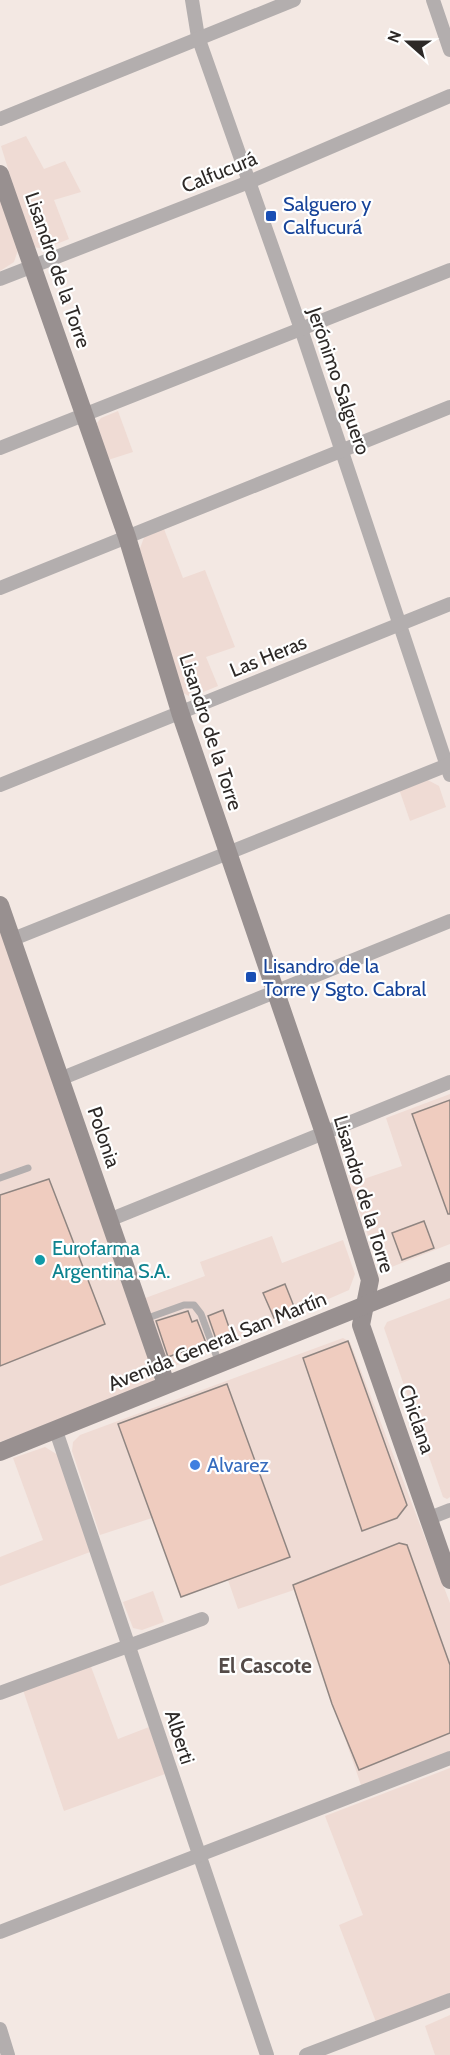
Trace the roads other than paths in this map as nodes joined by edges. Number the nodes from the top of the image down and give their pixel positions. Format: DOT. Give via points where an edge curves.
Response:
graph roads {
  1 [pos="192,0"];
  2 [pos="294,0"];
  3 [pos="433,0"];
  4 [pos="198,37"];
  5 [pos="450,50"];
  6 [pos="450,96"];
  7 [pos="0,119"];
  8 [pos="0,174"];
  9 [pos="249,182"];
  10 [pos="33,266"];
  11 [pos="450,270"];
  12 [pos="0,279"];
  13 [pos="301,329"];
  14 [pos="450,407"];
  15 [pos="85,415"];
  16 [pos="0,448"];
  17 [pos="342,450"];
  18 [pos="127,537"];
  19 [pos="0,588"];
  20 [pos="450,604"];
  21 [pos="399,624"];
  22 [pos="180,712"];
  23 [pos="449,768"];
  24 [pos="0,785"];
  25 [pos="226,854"];
  26 [pos="0,905"];
  27 [pos="450,921"];
  28 [pos="9,940"];
  29 [pos="274,993"];
  30 [pos="60,1080"];
  31 [pos="450,1082"];
  32 [pos="324,1133"];
  33 [pos="28,1168"];
  34 [pos="0,1178"];
  35 [pos="109,1220"];
  36 [pos="450,1271"];
  37 [pos="365,1306"];
  38 [pos="143,1320"];
  39 [pos="219,1364"];
  40 [pos="166,1384"];
  41 [pos="57,1431"];
  42 [pos="0,1452"];
  43 [pos="450,1510"];
  44 [pos="427,1519"];
  45 [pos="450,1580"];
  46 [pos="202,1619"];
  47 [pos="130,1643"];
  48 [pos="0,1693"];
  49 [pos="450,1758"];
  50 [pos="197,1854"];
  51 [pos="0,1932"];
  52 [pos="450,2000"];
  53 [pos="0,2029"];
  54 [pos="8,2055"];
  55 [pos="267,2055"];
  56 [pos="306,2055"];
  1 -- 4 [label="street, Jerónimo Salguero"];
  2 -- 4 [label="street"];
  3 -- 5 [label="street"];
  4 -- 7 [label="street"];
  4 -- 9 [label="street, Jerónimo Salguero"];
  6 -- 9 [label="street, Calfucurá"];
  8 -- 10 [label="street, Lisandro de la Torre"];
  9 -- 10 [label="street, Calfucurá"];
  9 -- 13 [label="street, Jerónimo Salguero"];
  10 -- 12 [label="street, Calfucurá"];
  10 -- 15 [label="street, Lisandro de la Torre"];
  11 -- 13 [label="street"];
  13 -- 15 [label="street"];
  13 -- 17 [label="street, Jerónimo Salguero"];
  14 -- 17 [label="street"];
  15 -- 16 [label="street"];
  15 -- 18 [label="street, Lisandro de la Torre"];
  17 -- 18 [label="street"];
  17 -- 21 [label="street, Jerónimo Salguero"];
  18 -- 19 [label="street"];
  18 -- 22 [label="street, Lisandro de la Torre"];
  20 -- 21 [label="street, Las Heras"];
  21 -- 22 [label="street, Las Heras"];
  21 -- 23 [label="street, Jerónimo Salguero"];
  22 -- 24 [label="street, Las Heras"];
  22 -- 25 [label="street, Lisandro de la Torre"];
  23 -- 25 [label="street"];
  25 -- 28 [label="street"];
  25 -- 29 [label="street, Lisandro de la Torre"];
  26 -- 28 [label="street, Polonia"];
  27 -- 29 [label="street"];
  28 -- 30 [label="street, Polonia"];
  29 -- 30 [label="street"];
  29 -- 32 [label="street, Lisandro de la Torre"];
  30 -- 35 [label="street, Polonia"];
  31 -- 32 [label="street"];
  32 -- 35 [label="street"];
  32 -- 37 [label="street, Lisandro de la Torre" via="369,1280"];
  33 -- 34 [label="lane"];
  35 -- 38 [label="street, Polonia"];
  36 -- 37 [label="street, Avenida General San Martín"];
  37 -- 39 [label="street, Avenida General San Martín"];
  37 -- 44 [label="street, Chiclana" via="361,1325"];
  38 -- 39 [label="lane" via="194,1305"];
  38 -- 40 [label="street, Polonia"];
  39 -- 40 [label="street, Avenida General San Martín"];
  40 -- 41 [label="street, Avenida General San Martín"];
  41 -- 42 [label="street, Avenida General San Martín"];
  41 -- 47 [label="street, Alberti"];
  43 -- 44 [label="street"];
  44 -- 45 [label="street, Chiclana" via="440,1544"];
  46 -- 47 [label="street"];
  47 -- 48 [label="street"];
  47 -- 50 [label="street, Alberti"];
  49 -- 50 [label="street"];
  50 -- 51 [label="street"];
  50 -- 55 [label="street, Alberti"];
  52 -- 56 [label="street"];
  53 -- 54 [label="street"];
}
